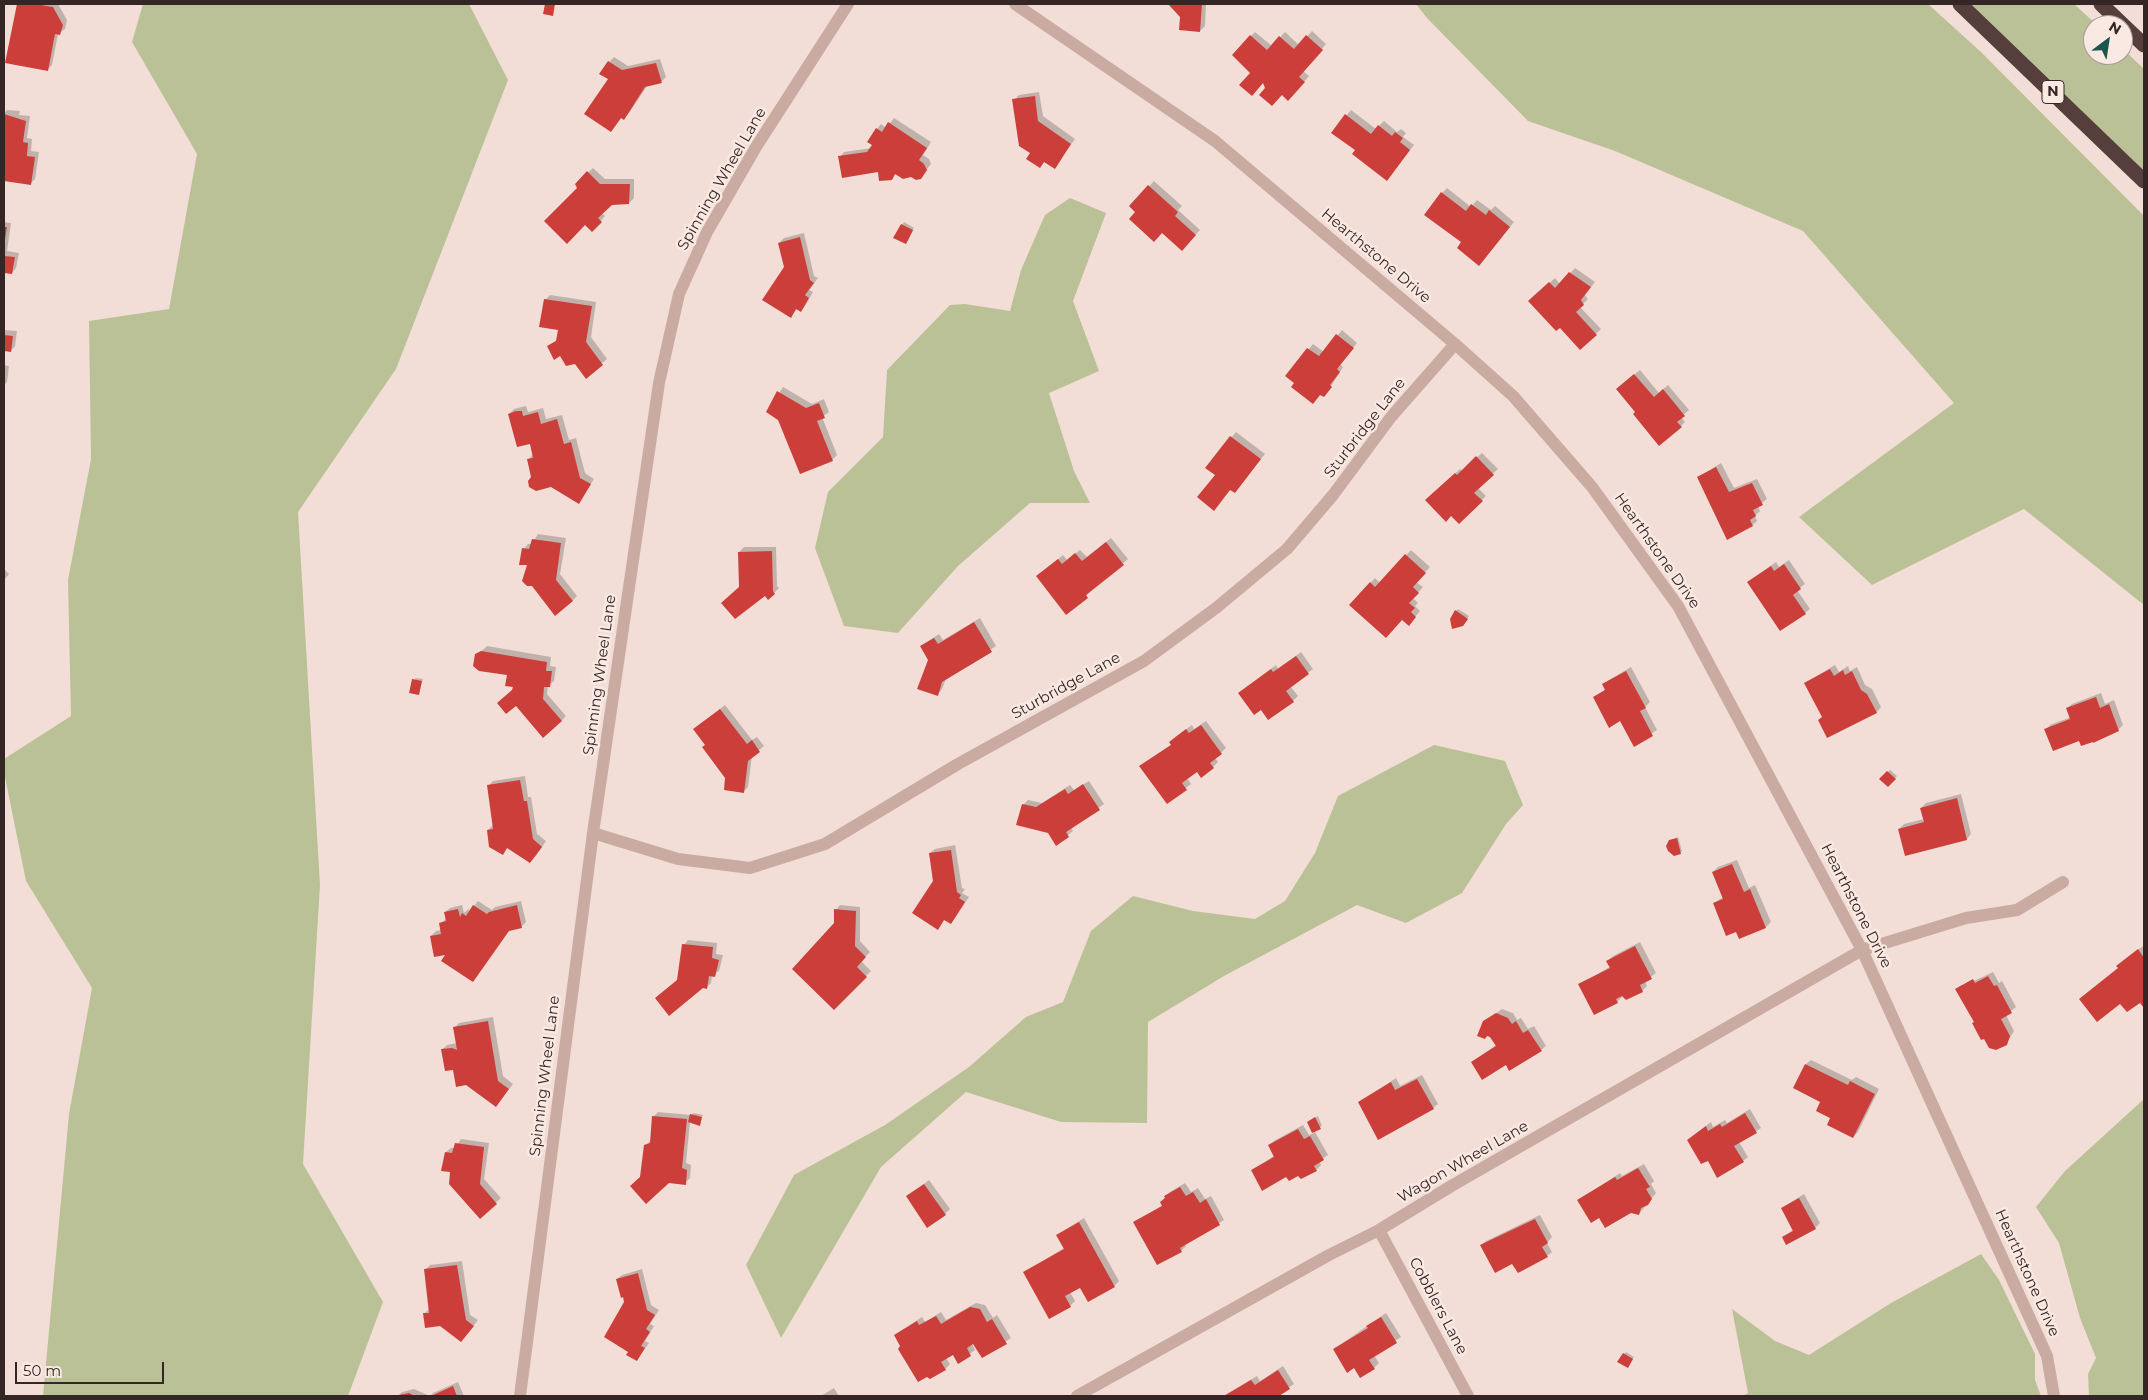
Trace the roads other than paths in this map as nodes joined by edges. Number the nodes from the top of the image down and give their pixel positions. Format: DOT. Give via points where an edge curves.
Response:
graph roads {
  1 [pos="848,4"];
  2 [pos="1015,4"];
  3 [pos="1960,4"];
  4 [pos="2101,4"];
  5 [pos="2144,45"];
  6 [pos="2144,181"];
  7 [pos="1455,344"];
  8 [pos="593,833"];
  9 [pos="2063,882"];
  10 [pos="1862,950"];
  11 [pos="1379,1230"];
  12 [pos="520,1396"];
  13 [pos="1078,1396"];
  14 [pos="1468,1396"];
  15 [pos="2054,1396"];
  1 -- 8 [label="street, Spinning Wheel Lane" via="756,147 707,232 679,294 659,383"];
  2 -- 7 [label="street, Hearthstone Drive" via="1215,141"];
  3 -- 6 [label="highway, N"];
  4 -- 5 [label="highway"];
  7 -- 8 [label="street, Sturbridge Lane" via="1391,417 1333,495 1287,549 1216,608 1144,662 958,764 825,844 750,868 678,859"];
  7 -- 10 [label="street, Hearthstone Drive" via="1513,396 1592,487 1678,606"];
  8 -- 12 [label="street, Spinning Wheel Lane"];
  9 -- 10 [label="street, Wagon Wheel Lane" via="2017,910 1966,918"];
  10 -- 11 [label="street, Wagon Wheel Lane"];
  10 -- 15 [label="street, Hearthstone Drive" via="2047,1356"];
  11 -- 13 [label="street, Wagon Wheel Lane"];
  11 -- 14 [label="street, Cobblers Lane"];
}
